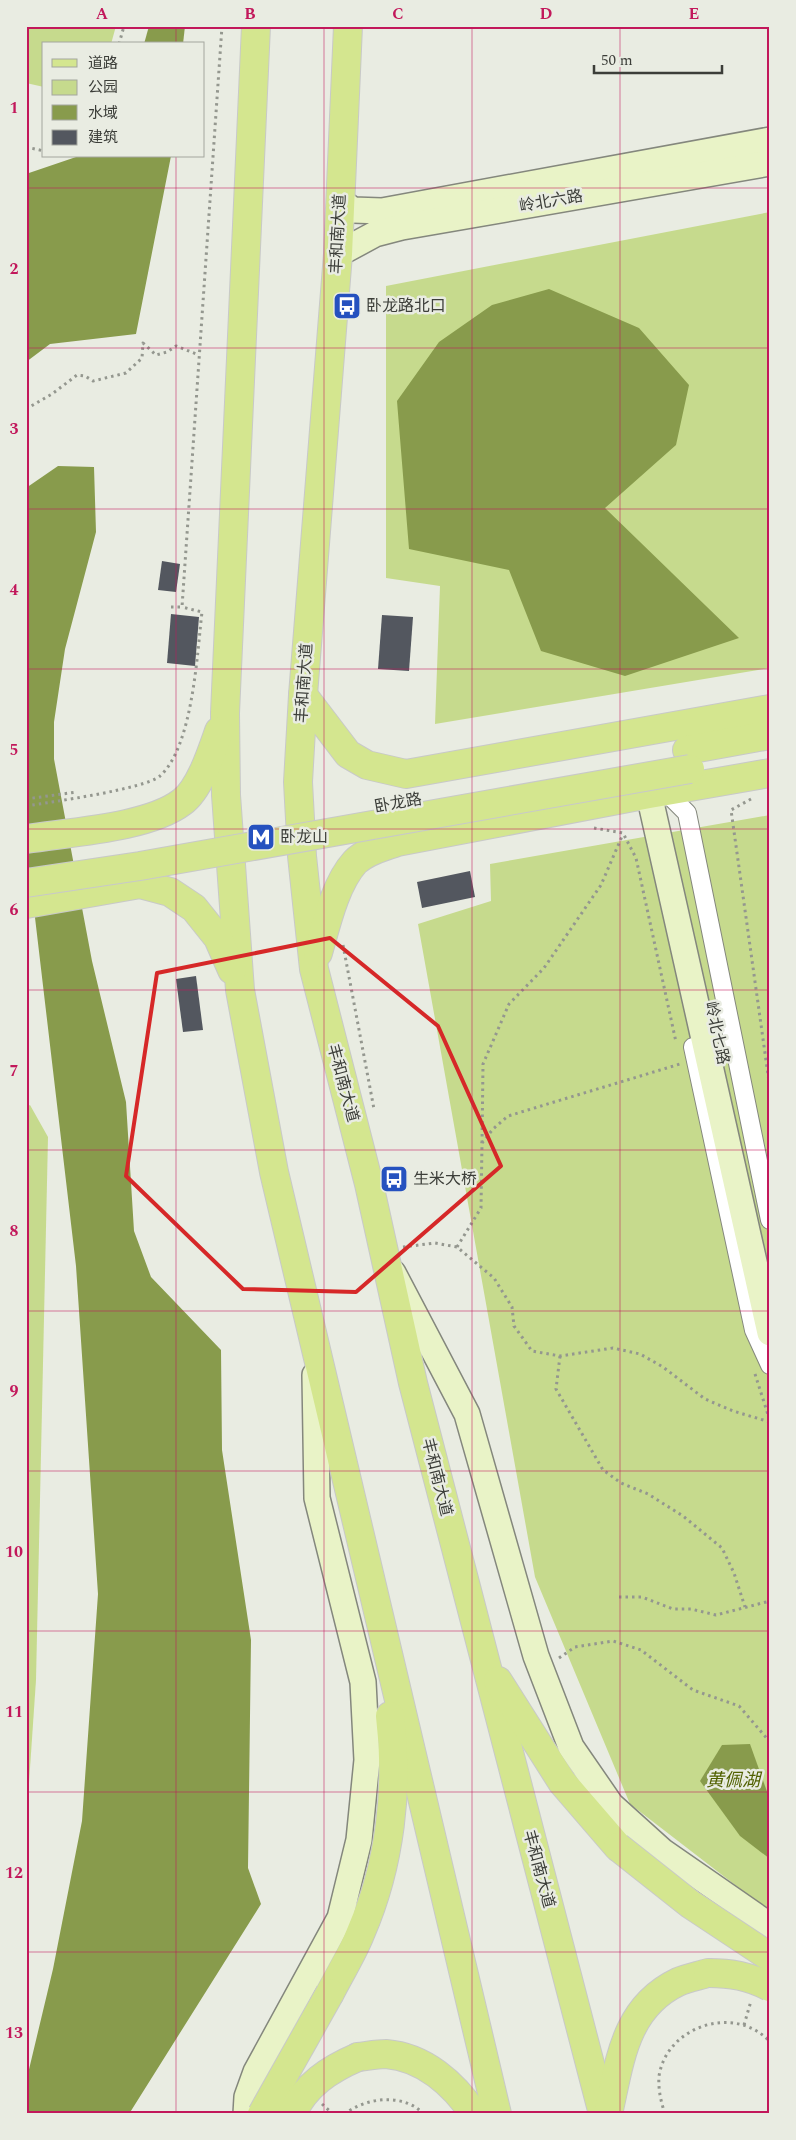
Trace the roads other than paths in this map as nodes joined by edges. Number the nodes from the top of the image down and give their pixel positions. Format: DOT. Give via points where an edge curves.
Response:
graph roads {
  1 [pos="256,26"];
  2 [pos="348,26"];
  3 [pos="770,140"];
  4 [pos="770,163"];
  5 [pos="340,201"];
  6 [pos="338,254"];
  7 [pos="303,695"];
  8 [pos="770,709"];
  9 [pos="225,713"];
  10 [pos="770,735"];
  11 [pos="770,754"];
  12 [pos="689,760"];
  13 [pos="770,773"];
  14 [pos="657,792"];
  15 [pos="26,839"];
  16 [pos="26,866"];
  17 [pos="26,883"];
  18 [pos="26,904"];
  19 [pos="314,969"];
  20 [pos="240,990"];
  21 [pos="770,1220"];
  22 [pos="397,1255"];
  23 [pos="770,1275"];
  24 [pos="770,1333"];
  25 [pos="315,1343"];
  26 [pos="761,1366"];
  27 [pos="377,1605"];
  28 [pos="484,1659"];
  29 [pos="770,1926"];
  30 [pos="770,1957"];
  31 [pos="770,1987"];
  32 [pos="246,2114"];
  33 [pos="262,2114"];
  34 [pos="292,2114"];
  35 [pos="474,2114"];
  36 [pos="497,2114"];
  37 [pos="603,2114"];
  38 [pos="608,2114"];
  1 -- 9 [label="main road"];
  2 -- 5 [label="main road, 丰和南大道"];
  3 -- 5 [label="street, 岭北六路" via="382,211 353,210"];
  4 -- 6 [label="street, 岭北六路" via="402,227 375,234"];
  5 -- 6 [label="main road, 丰和南大道"];
  6 -- 7 [label="main road, 丰和南大道"];
  7 -- 8 [label="main road, 卧龙路" via="348,754 367,765 406,774"];
  7 -- 19 [label="main road, 丰和南大道" via="298,782"];
  9 -- 15 [label="main road" via="205,770 184,801 150,819"];
  9 -- 20 [label="main road" via="226,805"];
  10 -- 12 [label="main road, 卧龙路"];
  11 -- 12 [label="main road, 卧龙路"];
  12 -- 16 [label="main road, 卧龙路"];
  12 -- 17 [label="main road, 卧龙路, bridge" via="140,866"];
  13 -- 14 [label="main road"];
  14 -- 19 [label="main road" via="397,842 373,850 355,862 332,901"];
  14 -- 21 [label="street" via="687,813"];
  14 -- 23 [label="street, 岭北七路"];
  14 -- 24 [label="street"];
  14 -- 26 [label="street" via="644,819"];
  18 -- 20 [label="main road" via="140,884 170,892 194,908 218,938"];
  19 -- 22 [label="main road, 丰和南大道"];
  20 -- 25 [label="main road" via="274,1172"];
  22 -- 28 [label="main road, 丰和南大道" via="413,1383"];
  22 -- 29 [label="street" via="467,1414 542,1671 571,1747 611,1805 662,1851"];
  25 -- 27 [label="main road"];
  25 -- 32 [label="street" via="317,1498 363,1682 367,1760 359,1840 340,1918 256,2072 247,2097"];
  27 -- 33 [label="main road, bridge" via="392,1732 389,1835 379,1885 361,1934"];
  27 -- 36 [label="main road"];
  28 -- 30 [label="main road, bridge" via="562,1782 618,1848 690,1904"];
  28 -- 37 [label="main road, 丰和南大道"];
  31 -- 38 [label="main road, bridge" via="730,1973 708,1973 678,1982 654,1999 635,2018 622,2051"];
  34 -- 35 [label="main road, bridge" via="312,2085 333,2068 358,2057 386,2054 411,2059 456,2088"];
}
